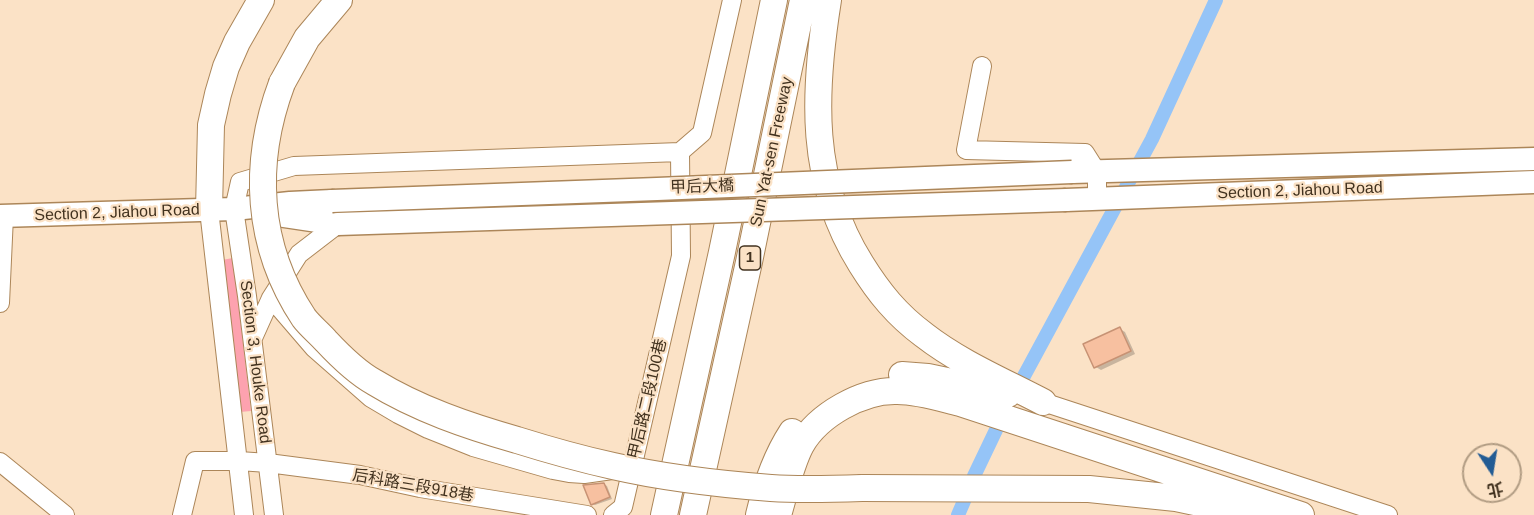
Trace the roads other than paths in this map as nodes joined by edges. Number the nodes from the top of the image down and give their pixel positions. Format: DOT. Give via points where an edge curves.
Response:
graph roads {
  1 [pos="261,0"];
  2 [pos="339,0"];
  3 [pos="732,0"];
  4 [pos="774,0"];
  5 [pos="803,0"];
  6 [pos="828,0"];
  7 [pos="982,66"];
  8 [pos="680,152"];
  9 [pos="1534,159"];
  10 [pos="1072,172"];
  11 [pos="1097,172"];
  12 [pos="1534,182"];
  13 [pos="1097,199"];
  14 [pos="1066,200"];
  15 [pos="332,201"];
  16 [pos="234,209"];
  17 [pos="209,210"];
  18 [pos="2,216"];
  19 [pos="339,224"];
  20 [pos="271,298"];
  21 [pos="0,303"];
  22 [pos="252,340"];
  23 [pos="1043,402"];
  24 [pos="239,461"];
  25 [pos="268,463"];
  26 [pos="2,464"];
  27 [pos="632,466"];
  28 [pos="65,515"];
  29 [pos="182,515"];
  30 [pos="244,515"];
  31 [pos="274,515"];
  32 [pos="587,515"];
  33 [pos="613,515"];
  34 [pos="664,515"];
  35 [pos="693,515"];
  36 [pos="759,515"];
  37 [pos="778,515"];
  38 [pos="1258,515"];
  39 [pos="1301,515"];
  40 [pos="1388,515"];
  1 -- 17 [label="highway" via="237,42 218,94 211,125"];
  2 -- 38 [label="highway, bridge" via="307,38 282,83 269,122 264,207 273,255 305,319 373,382 456,422 614,466 689,479 770,488 1089,489 1176,498"];
  3 -- 8 [label="street" via="702,133"];
  4 -- 34 [label="highway, Sun Yat-sen Freeway / 1"];
  5 -- 35 [label="highway, Sun Yat-sen Freeway / 1"];
  6 -- 23 [label="highway" via="819,65 819,143 832,204 850,247 876,289 925,336 956,357"];
  7 -- 11 [label="street" via="966,150 1085,153"];
  8 -- 16 [label="street" via="294,166 240,182"];
  8 -- 27 [label="street, 甲后路二段100巷" via="681,256"];
  9 -- 11 [label="main road, Section 2, Jiahou Road"];
  10 -- 11 [label="main road, Section 2, Jiahou Road"];
  10 -- 15 [label="main road, 甲后大橋, bridge"];
  11 -- 13 [label="street"];
  12 -- 13 [label="main road, Section 2, Jiahou Road"];
  13 -- 14 [label="main road, Section 2, Jiahou Road"];
  14 -- 19 [label="main road, 甲后大橋, bridge"];
  15 -- 16 [label="main road, Section 2, Jiahou Road"];
  16 -- 17 [label="main road, Section 2, Jiahou Road"];
  16 -- 19 [label="main road, Section 2, Jiahou Road"];
  16 -- 22 [label="street, Section 3, Houke Road"];
  17 -- 18 [label="main road, Section 2, Jiahou Road"];
  17 -- 24 [label="street, Section 3, Houke Road"];
  18 -- 21 [label="street"];
  19 -- 20 [label="street" via="299,254"];
  20 -- 22 [label="street"];
  20 -- 27 [label="street, 甲后路二段100巷" via="314,348 371,398 428,429 473,447 569,473"];
  22 -- 25 [label="street, Section 3, Houke Road"];
  23 -- 36 [label="highway" via="906,375 846,385 801,419 772,468"];
  23 -- 40 [label="street"];
  24 -- 25 [label="street, 后科路三段918巷"];
  24 -- 29 [label="street, 后科路三段918巷" via="195,461"];
  24 -- 30 [label="street, Section 3, Houke Road"];
  25 -- 31 [label="street, Section 3, Houke Road"];
  25 -- 32 [label="street, 后科路三段918巷"];
  26 -- 28 [label="street"];
  27 -- 33 [label="street" via="623,507"];
  37 -- 39 [label="highway" via="792,466 812,431 850,402 896,391 960,403"];
}
